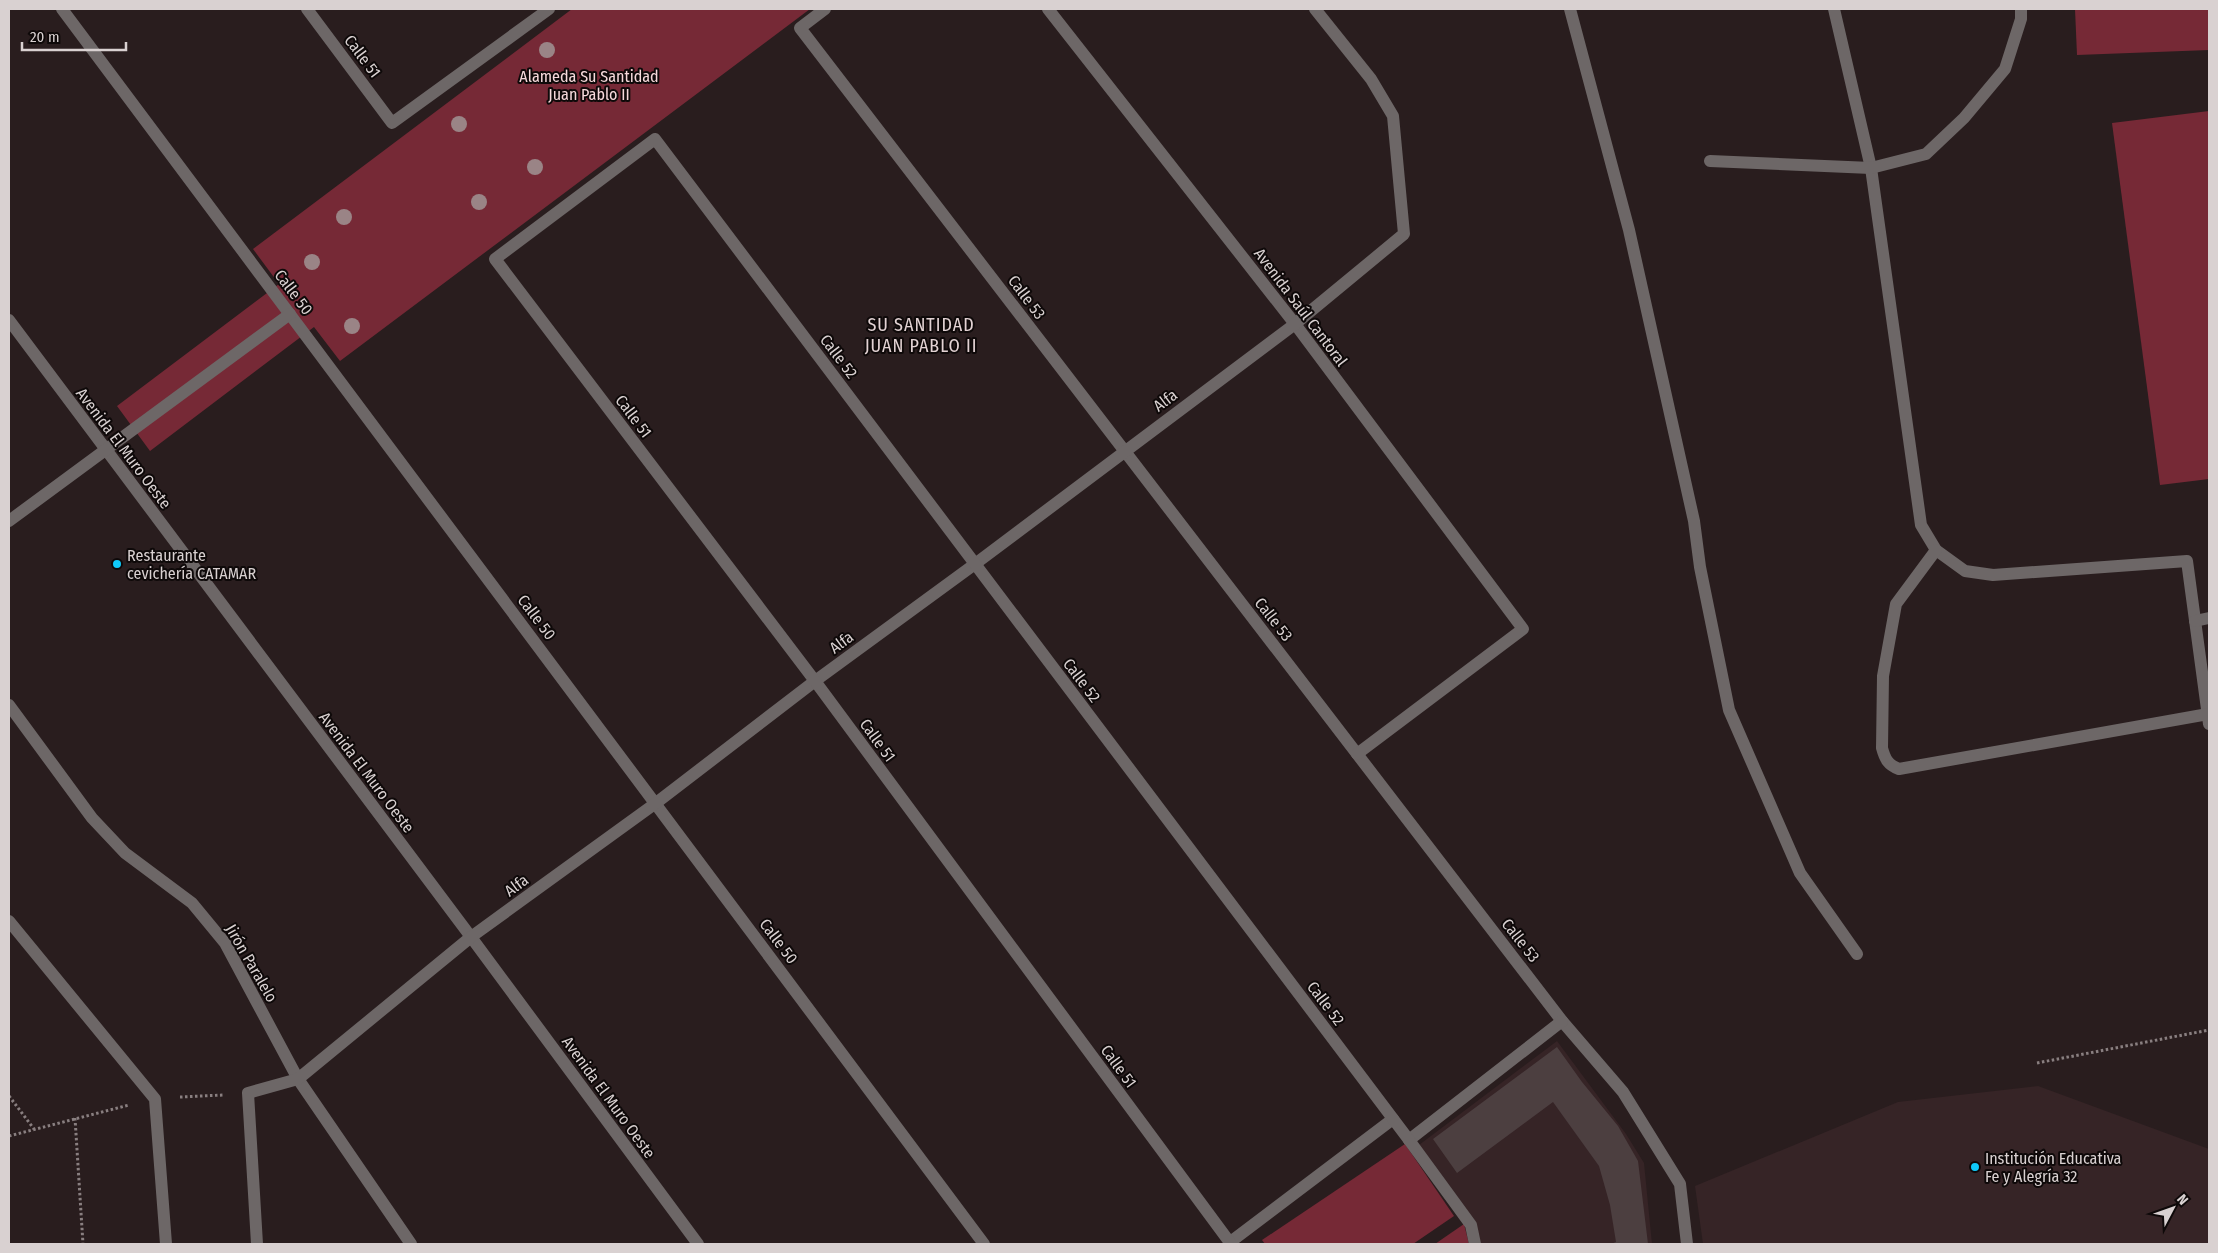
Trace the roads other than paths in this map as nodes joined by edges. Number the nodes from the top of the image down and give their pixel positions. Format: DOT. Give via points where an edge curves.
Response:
graph roads {
  1 [pos="62,9"];
  2 [pos="307,9"];
  3 [pos="549,9"];
  4 [pos="826,9"];
  5 [pos="1048,9"];
  6 [pos="1315,9"];
  7 [pos="1570,9"];
  8 [pos="1834,9"];
  9 [pos="2021,9"];
  10 [pos="655,140"];
  11 [pos="1710,161"];
  12 [pos="1871,168"];
  13 [pos="290,314"];
  14 [pos="9,320"];
  15 [pos="1295,324"];
  16 [pos="105,451"];
  17 [pos="1124,451"];
  18 [pos="9,521"];
  19 [pos="1936,550"];
  20 [pos="975,564"];
  21 [pos="2209,618"];
  22 [pos="2195,620"];
  23 [pos="815,682"];
  24 [pos="9,705"];
  25 [pos="2209,719"];
  26 [pos="1357,754"];
  27 [pos="656,803"];
  28 [pos="9,920"];
  29 [pos="471,937"];
  30 [pos="1857,954"];
  31 [pos="1562,1021"];
  32 [pos="298,1080"];
  33 [pos="1393,1119"];
  34 [pos="1409,1140"];
  35 [pos="1230,1243"];
  36 [pos="166,1244"];
  37 [pos="257,1244"];
  38 [pos="411,1244"];
  39 [pos="698,1244"];
  40 [pos="984,1244"];
  41 [pos="1475,1244"];
  42 [pos="1687,1244"];
  1 -- 13 [label="street, Calle 50"];
  2 -- 3 [label="street, Calle 51" via="392,123"];
  4 -- 17 [label="street, Calle 53" via="800,28"];
  5 -- 15 [label="street, Avenida Saúl Cantoral"];
  6 -- 15 [label="street, Alfa" via="1371,79 1393,116 1404,234"];
  7 -- 30 [label="street" via="1629,230 1694,521 1729,710 1800,873"];
  8 -- 12 [label="street"];
  9 -- 12 [label="street" via="2021,19 2005,68 1964,118 1926,154"];
  10 -- 20 [label="street, Calle 52"];
  10 -- 23 [label="street, Calle 51" via="495,259"];
  11 -- 12 [label="street"];
  12 -- 19 [label="street" via="1921,525"];
  13 -- 16 [label="street"];
  13 -- 27 [label="street, Calle 50"];
  14 -- 16 [label="street, Avenida El Muro Oeste"];
  15 -- 17 [label="street, Alfa"];
  15 -- 26 [label="street, Avenida Saúl Cantoral" via="1523,629"];
  16 -- 18 [label="street"];
  16 -- 29 [label="street, Avenida El Muro Oeste"];
  17 -- 20 [label="street, Alfa"];
  17 -- 26 [label="street, Calle 53"];
  19 -- 22 [label="street" via="1965,572 1993,575 2186,560"];
  19 -- 25 [label="street" via="1896,604 1883,676 1882,748 1892,767 1899,769"];
  20 -- 23 [label="street, Alfa"];
  20 -- 33 [label="street, Calle 52"];
  21 -- 22 [label="street"];
  22 -- 25 [label="street"];
  23 -- 27 [label="street, Alfa"];
  23 -- 35 [label="street, Calle 51"];
  24 -- 32 [label="street, Jirón Paralelo" via="92,818 125,853 192,903 226,943"];
  26 -- 31 [label="street, Calle 53"];
  27 -- 29 [label="street, Alfa"];
  27 -- 40 [label="street, Calle 50"];
  28 -- 36 [label="street" via="155,1099"];
  29 -- 32 [label="street, Alfa"];
  29 -- 39 [label="street, Avenida El Muro Oeste"];
  31 -- 34 [label="street"];
  31 -- 42 [label="street, Calle 53" via="1623,1092 1680,1184"];
  32 -- 37 [label="street" via="248,1093"];
  32 -- 38 [label="street, Jirón Paralelo"];
  33 -- 34 [label="street, Calle 52"];
  33 -- 35 [label="street"];
  34 -- 41 [label="street, Calle 52" via="1471,1225"];
}
